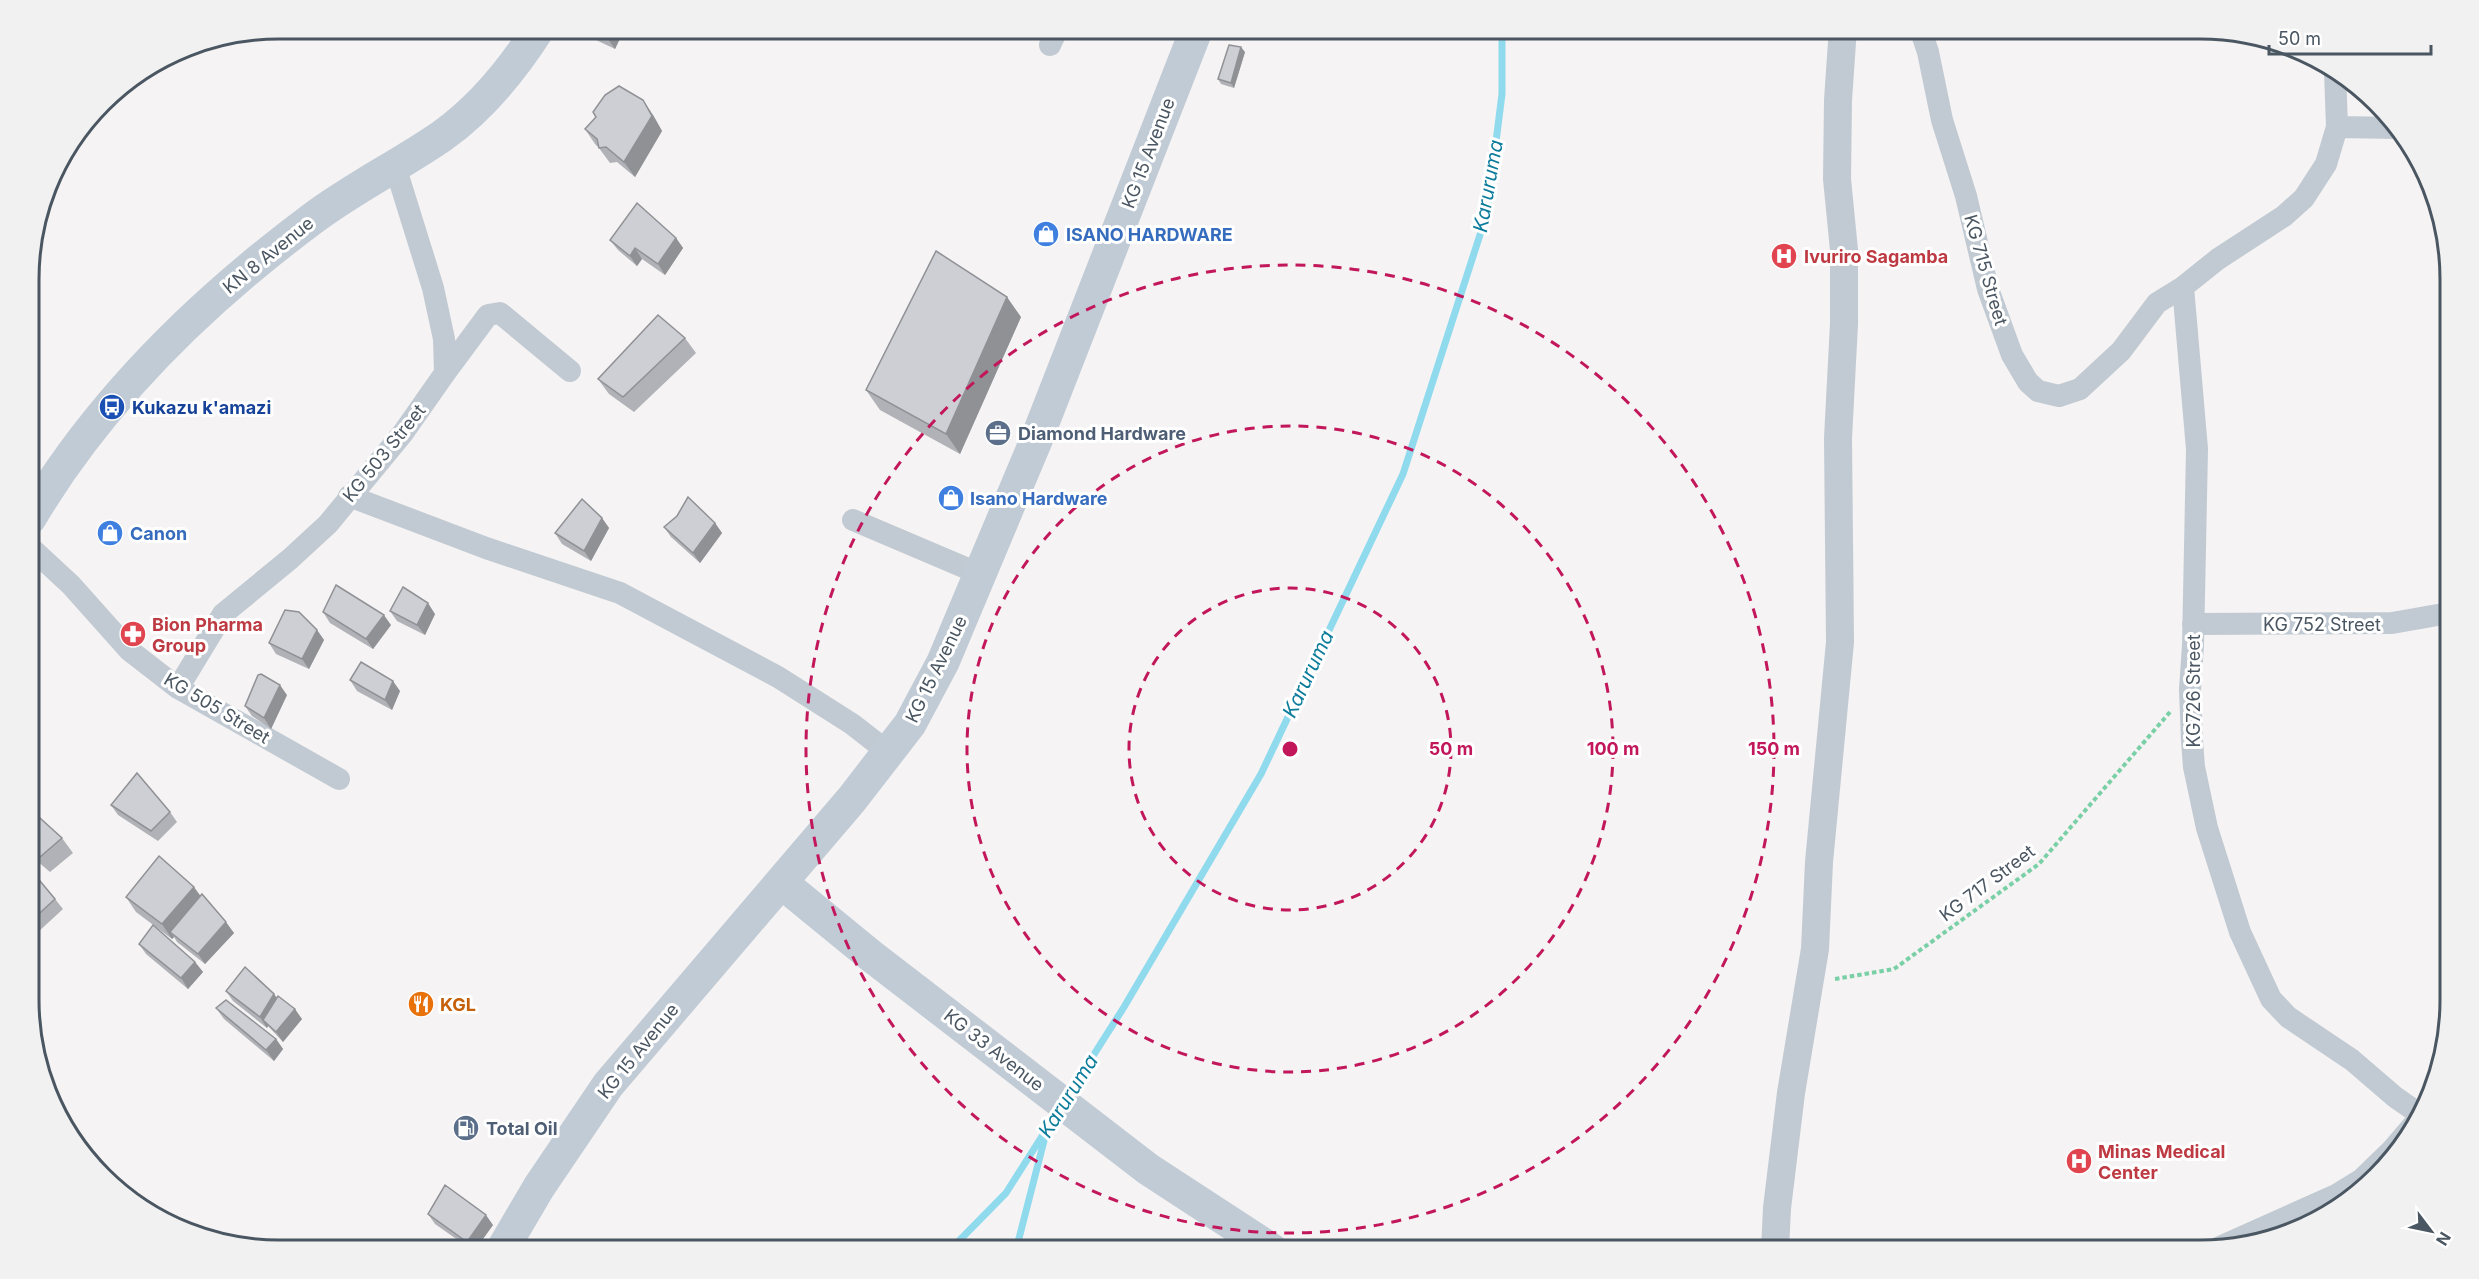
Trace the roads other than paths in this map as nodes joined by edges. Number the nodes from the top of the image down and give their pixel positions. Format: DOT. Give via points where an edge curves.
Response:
graph roads {
  1 [pos="532,39"];
  2 [pos="1193,39"];
  3 [pos="1842,39"];
  4 [pos="1924,39"];
  5 [pos="2335,81"];
  6 [pos="2337,127"];
  7 [pos="2386,128"];
  8 [pos="395,166"];
  9 [pos="2183,287"];
  10 [pos="570,371"];
  11 [pos="445,373"];
  12 [pos="349,496"];
  13 [pos="39,504"];
  14 [pos="854,520"];
  15 [pos="39,555"];
  16 [pos="980,574"];
  17 [pos="2440,615"];
  18 [pos="2193,624"];
  19 [pos="177,688"];
  20 [pos="888,752"];
  21 [pos="339,779"];
  22 [pos="782,883"];
  23 [pos="2413,1110"];
  24 [pos="2351,1186"];
  25 [pos="2246,1235"];
  26 [pos="508,1240"];
  27 [pos="1257,1240"];
  28 [pos="1775,1240"];
  1 -- 8 [label="main road, KN 8 Avenue" via="478,106"];
  2 -- 16 [label="main road, KG 15 Avenue"];
  3 -- 28 [label="street" via="1837,179 1844,271 1838,438 1840,642 1819,862 1815,950 1791,1093"];
  4 -- 9 [label="street, KG 715 Street" via="1988,289 2012,355 2028,382 2038,391 2059,396 2080,389 2121,351 2157,303"];
  5 -- 6 [label="street, KG 715 Street"];
  6 -- 7 [label="street"];
  6 -- 9 [label="street, KG 715 Street" via="2326,164 2304,198"];
  8 -- 11 [label="street" via="433,288 444,339"];
  8 -- 13 [label="main road, KN 8 Avenue" via="314,218 226,287 172,338 61,469"];
  9 -- 18 [label="street, KG726 Street" via="2197,449"];
  10 -- 11 [label="street, KG 503 Street" via="500,313 488,315"];
  11 -- 12 [label="street, KG 503 Street" via="403,433"];
  12 -- 19 [label="street, KG 503 Street" via="328,524 223,614"];
  12 -- 20 [label="street" via="620,593 778,677 836,712"];
  14 -- 16 [label="street"];
  15 -- 19 [label="street, KG 505 Street" via="129,650"];
  16 -- 20 [label="main road, KG 15 Avenue" via="943,662 910,724"];
  17 -- 18 [label="street, KG 752 Street" via="2392,623"];
  18 -- 23 [label="street, KG726 Street" via="2190,689 2194,767 2207,828 2240,932 2271,999 2288,1017 2352,1060"];
  19 -- 21 [label="street, KG 505 Street"];
  20 -- 22 [label="main road, KG 15 Avenue"];
  22 -- 26 [label="main road, KG 15 Avenue" via="608,1085"];
  22 -- 27 [label="main road, KG 33 Avenue" via="1148,1169"];
  24 -- 25 [label="street"];
}
